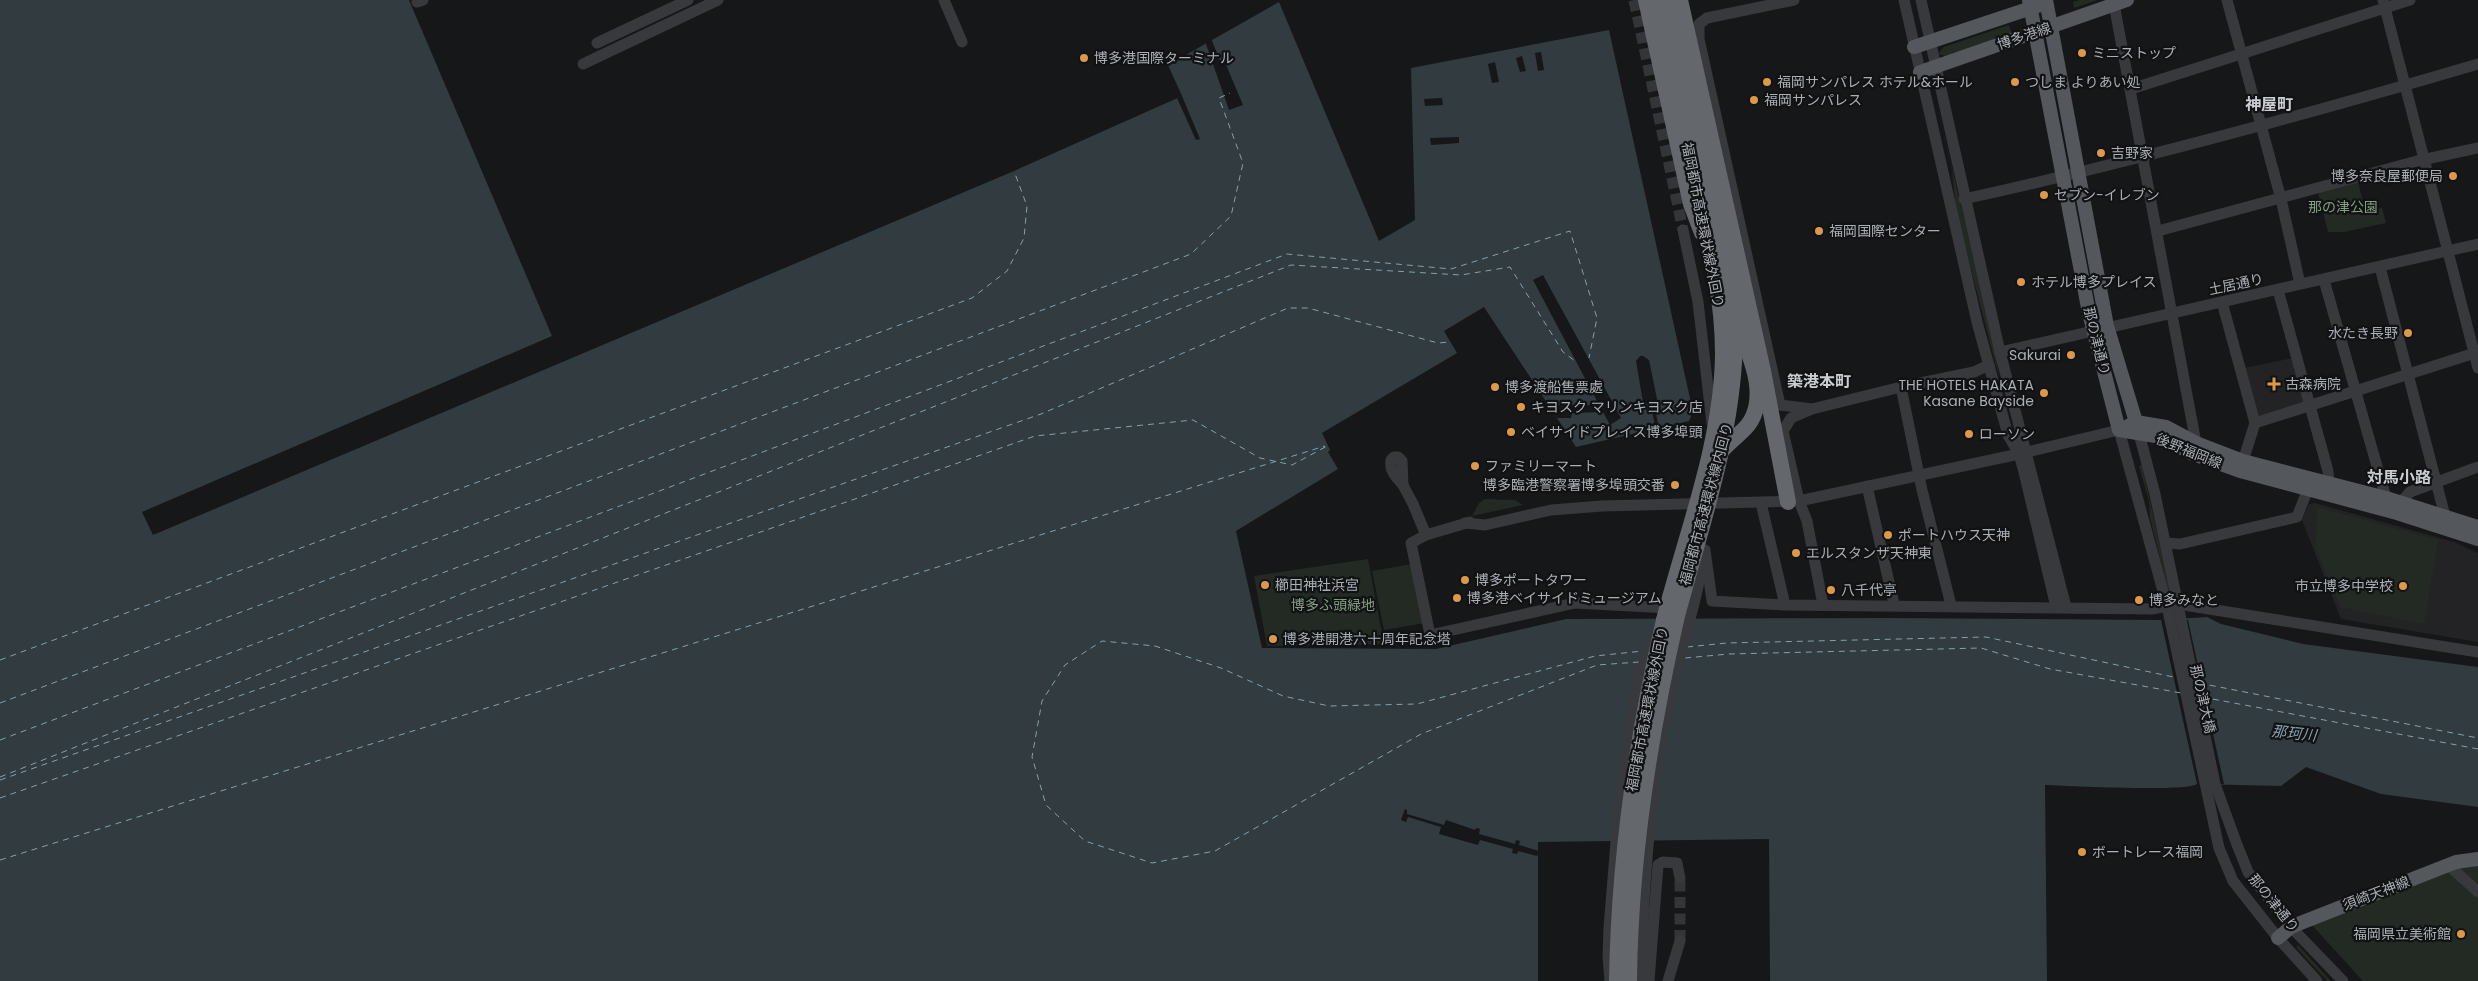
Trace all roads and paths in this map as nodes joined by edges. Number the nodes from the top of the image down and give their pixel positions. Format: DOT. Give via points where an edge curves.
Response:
graph roads {
  1 [pos="718,0"];
  2 [pos="944,0"];
  3 [pos="1646,0"];
  4 [pos="1658,0"];
  5 [pos="1670,0"];
  6 [pos="1680,0"];
  7 [pos="1794,0"];
  8 [pos="1904,0"];
  9 [pos="1921,0"];
  10 [pos="2227,0"];
  11 [pos="2410,0"];
  12 [pos="682,1"];
  13 [pos="2049,1"];
  14 [pos="2121,2"];
  15 [pos="2030,4"];
  16 [pos="2384,4"];
  17 [pos="684,15"];
  18 [pos="2050,27"];
  19 [pos="2035,32"];
  20 [pos="597,42"];
  21 [pos="962,42"];
  22 [pos="1931,42"];
  23 [pos="1914,47"];
  24 [pos="2242,53"];
  25 [pos="582,64"];
  26 [pos="2478,64"];
  27 [pos="1936,67"];
  28 [pos="1920,72"];
  29 [pos="2406,86"];
  30 [pos="2131,89"];
  31 [pos="2262,125"];
  32 [pos="2478,148"];
  33 [pos="2143,156"];
  34 [pos="2425,160"];
  35 [pos="2077,174"];
  36 [pos="2063,177"];
  37 [pos="1964,199"];
  38 [pos="2281,199"];
  39 [pos="1682,230"];
  40 [pos="2158,231"];
  41 [pos="2478,244"];
  42 [pos="2448,252"];
  43 [pos="2380,267"];
  44 [pos="2324,280"];
  45 [pos="2300,284"];
  46 [pos="2278,290"];
  47 [pos="2222,302"];
  48 [pos="2174,313"];
  49 [pos="2100,328"];
  50 [pos="2000,352"];
  51 [pos="2476,353"];
  52 [pos="1989,365"];
  53 [pos="2478,368"];
  54 [pos="1763,371"];
  55 [pos="2409,374"];
  56 [pos="1901,387"];
  57 [pos="2356,391"];
  58 [pos="2311,405"];
  59 [pos="1812,409"];
  60 [pos="2255,423"];
  61 [pos="2138,428"];
  62 [pos="2118,430"];
  63 [pos="2196,443"];
  64 [pos="2023,453"];
  65 [pos="2244,461"];
  66 [pos="2478,467"];
  67 [pos="1919,474"];
  68 [pos="2435,482"];
  69 [pos="2310,484"];
  70 [pos="2329,484"];
  71 [pos="1403,485"];
  72 [pos="1867,486"];
  73 [pos="2386,498"];
  74 [pos="1793,501"];
  75 [pos="1702,502"];
  76 [pos="1761,503"];
  77 [pos="2400,503"];
  78 [pos="2445,516"];
  79 [pos="2478,527"];
  80 [pos="1426,535"];
  81 [pos="2478,540"];
  82 [pos="2166,543"];
  83 [pos="1705,550"];
  84 [pos="1894,604"];
  85 [pos="1785,605"];
  86 [pos="1823,605"];
  87 [pos="1951,605"];
  88 [pos="2172,605"];
  89 [pos="2061,607"];
  90 [pos="1666,614"];
  91 [pos="2175,620"];
  92 [pos="2478,652"];
  93 [pos="2211,784"];
  94 [pos="2478,859"];
  95 [pos="2448,865"];
  96 [pos="1680,878"];
  97 [pos="2478,892"];
  98 [pos="2291,926"];
  99 [pos="2278,938"];
  100 [pos="1680,941"];
  101 [pos="1610,981"];
  102 [pos="1616,981"];
  103 [pos="1629,981"];
  104 [pos="1641,981"];
  105 [pos="1649,981"];
  106 [pos="1668,981"];
  107 [pos="2317,981"];
  108 [pos="2342,981"];
  1 -- 17 [label="street"];
  2 -- 21 [label="street"];
  3 -- 75 [label="highway, bridge" via="1691,204 1723,280 1755,372 1758,396 1754,416 1738,437 1718,454 1706,475"];
  4 -- 90 [label="highway, 福岡都市高速環状線外回り, bridge" via="1710,244 1720,299 1723,355 1716,421"];
  5 -- 103 [label="highway, 福岡都市高速環状線内回り, bridge" via="1722,242 1733,308 1735,355 1733,389 1719,462 1660,691 1632,878"];
  6 -- 54 [label="highway"];
  7 -- 59 [label="street" via="1707,18 1700,24 1699,39 1780,404"];
  8 -- 23 [label="street"];
  9 -- 22 [label="street"];
  10 -- 24 [label="street"];
  11 -- 16 [label="street"];
  12 -- 17 [label="street"];
  12 -- 20 [label="street"];
  13 -- 15 [label="main road, 博多港線"];
  13 -- 18 [label="main road, 那の津通り"];
  14 -- 18 [label="main road, 博多港線"];
  14 -- 30 [label="street"];
  15 -- 19 [label="main road, 那の津通り"];
  15 -- 22 [label="main road, 博多港線"];
  16 -- 24 [label="street"];
  16 -- 29 [label="street"];
  17 -- 25 [label="street"];
  18 -- 19 [label="main road, 博多港線"];
  18 -- 35 [label="main road, 那の津通り"];
  19 -- 27 [label="main road, 博多港線"];
  19 -- 36 [label="main road, 那の津通り"];
  22 -- 23 [label="main road, 博多港線"];
  22 -- 27 [label="street"];
  23 -- 28 [label="street"];
  24 -- 30 [label="street"];
  24 -- 31 [label="street"];
  26 -- 29 [label="street"];
  27 -- 28 [label="main road, 博多港線"];
  27 -- 37 [label="street"];
  28 -- 52 [label="street"];
  29 -- 31 [label="street"];
  29 -- 34 [label="street"];
  30 -- 33 [label="street"];
  31 -- 33 [label="street"];
  31 -- 38 [label="street"];
  32 -- 34 [label="street"];
  33 -- 35 [label="street"];
  33 -- 40 [label="street"];
  34 -- 38 [label="street"];
  34 -- 42 [label="street"];
  35 -- 36 [label="street"];
  35 -- 49 [label="main road, 那の津通り"];
  36 -- 37 [label="street"];
  36 -- 49 [label="main road, 那の津通り"];
  37 -- 50 [label="street"];
  38 -- 40 [label="street"];
  38 -- 45 [label="street"];
  39 -- 75 [label="street" via="1698,302 1712,430"];
  40 -- 48 [label="street"];
  41 -- 42 [label="street, 土居通り"];
  42 -- 43 [label="street, 土居通り"];
  42 -- 51 [label="street"];
  43 -- 44 [label="street, 土居通り"];
  43 -- 55 [label="street"];
  44 -- 45 [label="street, 土居通り"];
  44 -- 57 [label="street"];
  45 -- 46 [label="street, 土居通り"];
  46 -- 47 [label="street, 土居通り"];
  46 -- 58 [label="street"];
  47 -- 48 [label="street, 土居通り"];
  47 -- 60 [label="street"];
  48 -- 49 [label="street, 土居通り"];
  48 -- 63 [label="street"];
  49 -- 50 [label="street, 土居通り"];
  49 -- 61 [label="main road, 那の津通り"];
  49 -- 62 [label="main road, 那の津通り"];
  50 -- 64 [label="street"];
  51 -- 53 [label="street"];
  51 -- 55 [label="street"];
  52 -- 56 [label="street" via="1974,372"];
  52 -- 64 [label="street" via="2008,435"];
  54 -- 74 [label="highway"];
  54 -- 75 [label="highway, bridge" via="1767,410 1764,420 1755,434 1725,458"];
  55 -- 57 [label="street"];
  55 -- 68 [label="street"];
  56 -- 59 [label="street"];
  56 -- 67 [label="street"];
  57 -- 58 [label="street"];
  57 -- 73 [label="street"];
  58 -- 60 [label="street"];
  58 -- 70 [label="street"];
  59 -- 74 [label="street" via="1791,418 1783,431"];
  60 -- 65 [label="street"];
  61 -- 62 [label="main road"];
  61 -- 63 [label="main road, 後野福岡線" via="2166,427"];
  61 -- 69 [label="main road, 後野福岡線" via="2240,471"];
  61 -- 82 [label="street, 那の津通り"];
  62 -- 64 [label="street"];
  62 -- 88 [label="street, 那の津通り"];
  63 -- 65 [label="main road, 後野福岡線"];
  64 -- 67 [label="street"];
  64 -- 89 [label="street"];
  65 -- 69 [label="main road, 後野福岡線"];
  66 -- 68 [label="street"];
  67 -- 72 [label="street"];
  67 -- 87 [label="street"];
  68 -- 77 [label="street" via="2410,492"];
  68 -- 78 [label="street"];
  69 -- 70 [label="main road, 後野福岡線"];
  69 -- 81 [label="main road, 後野福岡線"];
  69 -- 82 [label="street" via="2298,517 2180,544"];
  70 -- 73 [label="main road, 後野福岡線"];
  71 -- 80 [label="street"];
  72 -- 74 [label="street"];
  72 -- 84 [label="street"];
  73 -- 77 [label="main road, 後野福岡線"];
  74 -- 76 [label="street"];
  74 -- 86 [label="street" via="1807,521"];
  75 -- 76 [label="street"];
  75 -- 80 [label="street" via="1602,506 1554,502"];
  75 -- 83 [label="street"];
  75 -- 90 [label="street, bridge"];
  76 -- 85 [label="street"];
  77 -- 78 [label="main road, 後野福岡線"];
  78 -- 79 [label="main road, 後野福岡線"];
  80 -- 90 [label="street" via="1411,543 1430,635 1575,603 1641,607"];
  82 -- 88 [label="street, 那の津通り"];
  83 -- 85 [label="street" via="1712,601"];
  83 -- 104 [label="street" via="1671,694 1654,785 1646,854"];
  84 -- 86 [label="street"];
  84 -- 87 [label="street"];
  85 -- 86 [label="street"];
  87 -- 89 [label="street"];
  88 -- 89 [label="street" via="2152,609"];
  88 -- 91 [label="street, 那の津通り"];
  88 -- 92 [label="street"];
  90 -- 101 [label="street, bridge" via="1638,678 1615,842 1608,956"];
  90 -- 102 [label="highway, 福岡都市高速環状線外回り" via="1641,725 1630,798 1620,876"];
  91 -- 93 [label="street, 那の津大橋"];
  93 -- 98 [label="street, 那の津通り" via="2248,872"];
  93 -- 99 [label="street, 那の津通り" via="2219,848 2233,881"];
  94 -- 95 [label="main road, 須崎天神線"];
  95 -- 97 [label="street"];
  95 -- 98 [label="main road, 須崎天神線"];
  96 -- 105 [label="street" via="1677,864 1663,862 1658,865"];
  98 -- 99 [label="main road, 須崎天神線"];
  98 -- 108 [label="street, 那の津通り"];
  99 -- 107 [label="street, 那の津通り"];
  100 -- 106 [label="street"];
}
